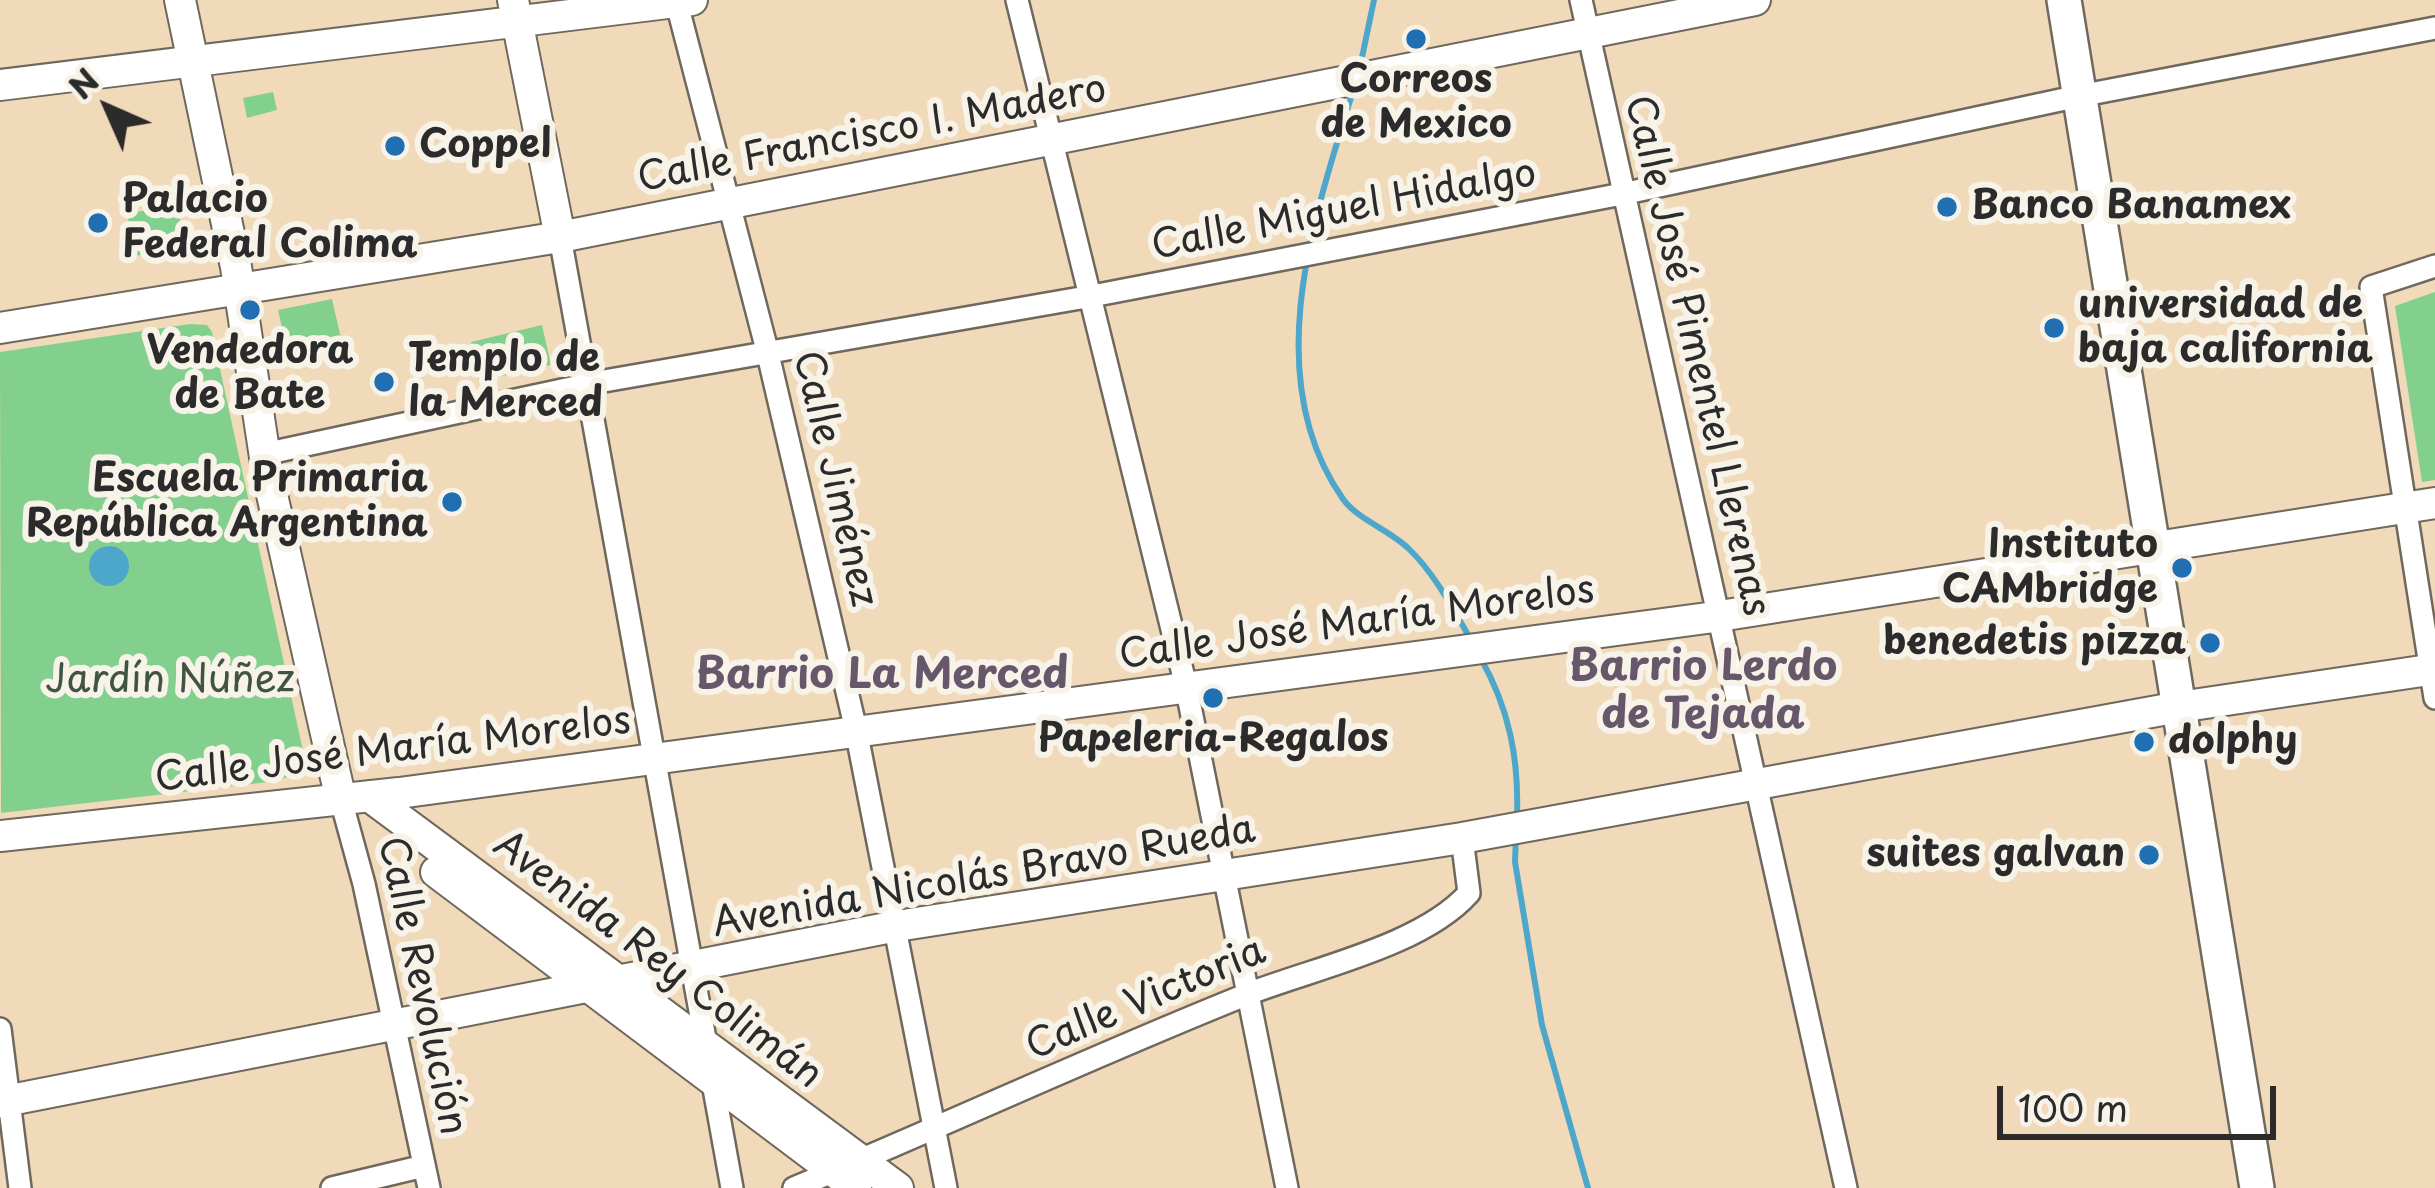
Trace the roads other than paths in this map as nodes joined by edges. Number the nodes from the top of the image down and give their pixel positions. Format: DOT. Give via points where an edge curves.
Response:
graph roads {
  1 [pos="180,0"];
  2 [pos="1017,0"];
  3 [pos="1581,0"];
  4 [pos="1755,0"];
  5 [pos="2064,0"];
  6 [pos="682,1"];
  7 [pos="515,11"];
  8 [pos="2435,28"];
  9 [pos="1587,32"];
  10 [pos="194,62"];
  11 [pos="0,86"];
  12 [pos="2079,97"];
  13 [pos="1054,138"];
  14 [pos="1622,194"];
  15 [pos="727,204"];
  16 [pos="560,237"];
  17 [pos="2435,266"];
  18 [pos="237,292"];
  19 [pos="1093,296"];
  20 [pos="0,328"];
  21 [pos="767,350"];
  22 [pos="588,384"];
  23 [pos="264,454"];
  24 [pos="2420,505"];
  25 [pos="2153,548"];
  26 [pos="1718,616"];
  27 [pos="2434,679"];
  28 [pos="1186,686"];
  29 [pos="2179,707"];
  30 [pos="856,730"];
  31 [pos="651,758"];
  32 [pos="1754,786"];
  33 [pos="355,798"];
  34 [pos="1475,835"];
  35 [pos="0,836"];
  36 [pos="1224,876"];
  37 [pos="898,926"];
  38 [pos="691,967"];
  39 [pos="599,981"];
  40 [pos="1246,995"];
  41 [pos="392,1027"];
  42 [pos="0,1028"];
  43 [pos="706,1046"];
  44 [pos="713,1081"];
  45 [pos="4,1102"];
  46 [pos="938,1128"];
  47 [pos="850,1173"];
  48 [pos="426,1177"];
  49 [pos="20,1188"];
  50 [pos="332,1188"];
  51 [pos="732,1188"];
  52 [pos="794,1188"];
  53 [pos="898,1188"];
  54 [pos="946,1188"];
  55 [pos="1287,1188"];
  56 [pos="1846,1188"];
  57 [pos="2257,1188"];
  1 -- 10 [label="street"];
  2 -- 13 [label="street"];
  3 -- 9 [label="street, Calle José Pimentel Llerenas"];
  4 -- 9 [label="street, Calle Francisco I. Madero"];
  5 -- 12 [label="main road"];
  6 -- 7 [label="street"];
  6 -- 15 [label="street, Calle Jiménez"];
  7 -- 10 [label="street"];
  7 -- 16 [label="street"];
  8 -- 12 [label="street, Calle Miguel Hidalgo"];
  9 -- 13 [label="street, Calle Francisco I. Madero"];
  9 -- 14 [label="street, Calle José Pimentel Llerenas"];
  10 -- 11 [label="street"];
  10 -- 18 [label="street"];
  12 -- 14 [label="street, Calle Miguel Hidalgo"];
  12 -- 25 [label="main road"];
  13 -- 15 [label="street, Calle Francisco I. Madero"];
  13 -- 19 [label="street"];
  14 -- 19 [label="street, Calle Miguel Hidalgo"];
  14 -- 26 [label="street, Calle José Pimentel Llerenas"];
  15 -- 16 [label="street, Calle Francisco I. Madero"];
  15 -- 21 [label="street, Calle Jiménez"];
  16 -- 18 [label="street, Calle Francisco I. Madero"];
  16 -- 22 [label="street"];
  17 -- 24 [label="street" via="2371,287"];
  18 -- 20 [label="street, Calle Francisco I. Madero"];
  18 -- 23 [label="street"];
  19 -- 21 [label="street, Calle Miguel Hidalgo"];
  19 -- 28 [label="street"];
  21 -- 22 [label="street, Calle Miguel Hidalgo"];
  21 -- 30 [label="street, Calle Jiménez"];
  22 -- 23 [label="street, Calle Miguel Hidalgo"];
  22 -- 31 [label="street"];
  23 -- 33 [label="street"];
  24 -- 25 [label="street, Calle José María Morelos"];
  24 -- 27 [label="street"];
  25 -- 26 [label="street, Calle José María Morelos"];
  25 -- 29 [label="main road"];
  26 -- 28 [label="street, Calle José María Morelos"];
  26 -- 32 [label="street, Calle José Pimentel Llerenas"];
  27 -- 29 [label="street"];
  28 -- 30 [label="street, Calle José María Morelos"];
  28 -- 36 [label="street"];
  29 -- 32 [label="street"];
  29 -- 57 [label="main road"];
  30 -- 31 [label="street, Calle José María Morelos"];
  30 -- 37 [label="street, Calle Jiménez"];
  31 -- 33 [label="street, Calle José María Morelos"];
  31 -- 38 [label="street"];
  32 -- 34 [label="street, Avenida Nicolás Bravo Rueda"];
  32 -- 56 [label="street, Calle José Pimentel Llerenas"];
  33 -- 35 [label="street, Calle José María Morelos"];
  33 -- 39 [label="street, Avenida Rey Colimán"];
  33 -- 41 [label="street, Calle Revolución"];
  34 -- 36 [label="street, Avenida Nicolás Bravo Rueda"];
  34 -- 40 [label="street, Calle Victoria" via="1469,892 1454,910"];
  36 -- 37 [label="street, Avenida Nicolás Bravo Rueda"];
  36 -- 40 [label="street"];
  37 -- 38 [label="street, Avenida Nicolás Bravo Rueda"];
  37 -- 46 [label="street, Calle Jiménez"];
  38 -- 39 [label="street, Avenida Nicolás Bravo Rueda"];
  38 -- 43 [label="street"];
  39 -- 41 [label="street, Avenida Nicolás Bravo Rueda"];
  39 -- 43 [label="street, Avenida Rey Colimán"];
  39 -- 44 [label="street, Avenida Rey Colimán"];
  40 -- 46 [label="street, Calle Victoria"];
  40 -- 55 [label="street"];
  41 -- 45 [label="street, Avenida Nicolás Bravo Rueda"];
  41 -- 48 [label="street, Calle Revolución"];
  42 -- 45 [label="street"];
  43 -- 44 [label="street"];
  43 -- 47 [label="street, Avenida Rey Colimán"];
  44 -- 47 [label="street, Avenida Rey Colimán"];
  44 -- 51 [label="street"];
  45 -- 49 [label="street"];
  46 -- 47 [label="street, Calle Victoria"];
  46 -- 54 [label="street, Calle Jiménez"];
  47 -- 52 [label="street, Calle Victoria"];
  47 -- 53 [label="street, Avenida Rey Colimán"];
  48 -- 50 [label="street"];
}
